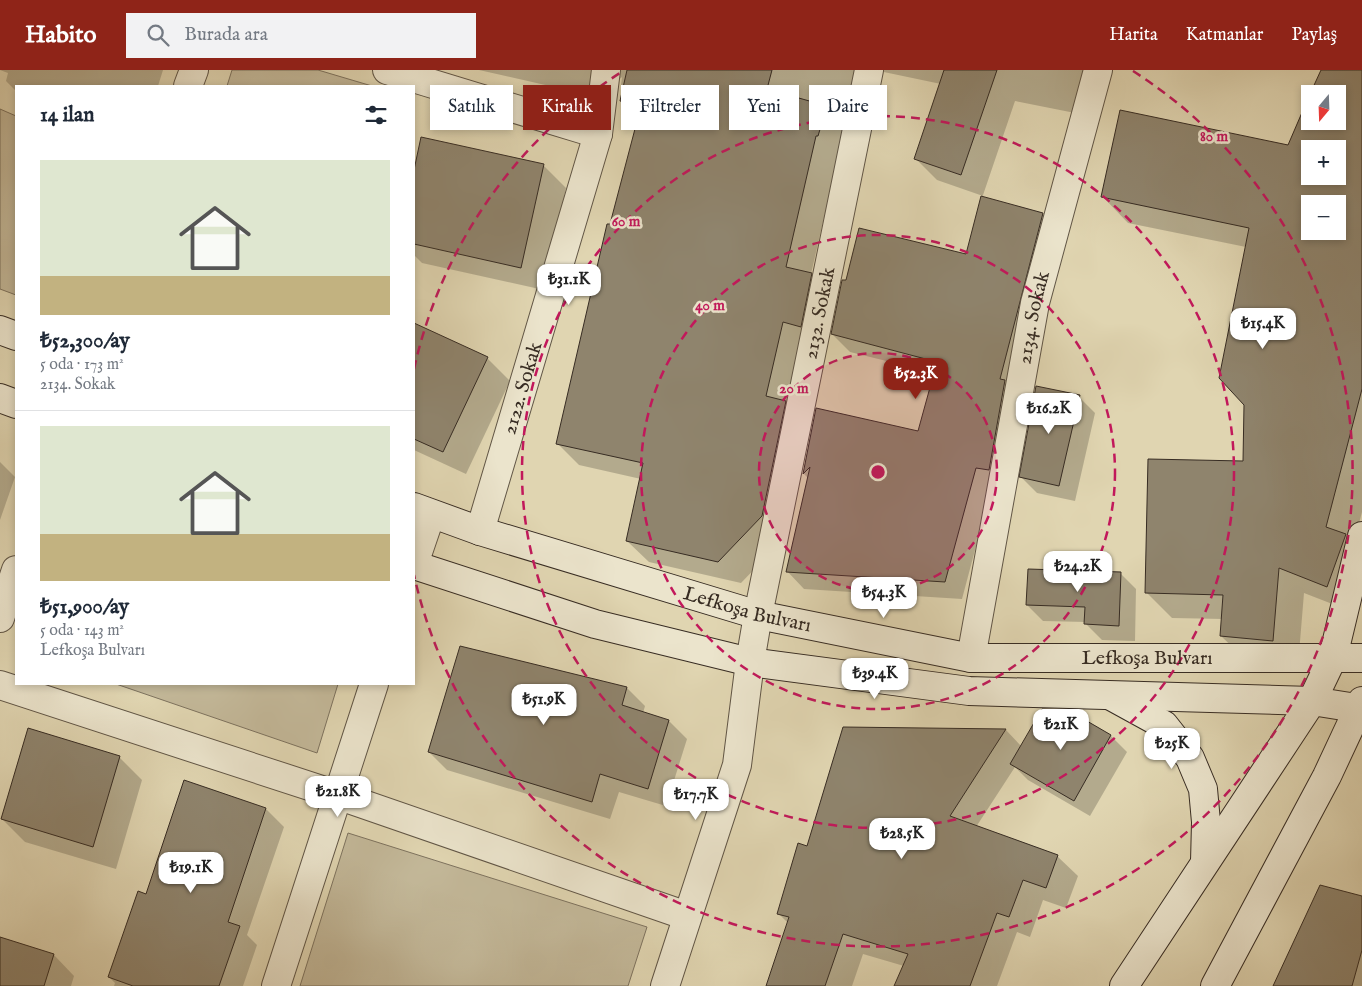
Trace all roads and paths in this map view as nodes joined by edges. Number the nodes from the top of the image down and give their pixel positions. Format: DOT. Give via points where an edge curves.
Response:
graph roads {
  1 [pos="194,70"];
  2 [pos="387,70"];
  3 [pos="606,70"];
  4 [pos="869,70"];
  5 [pos="1098,70"];
  6 [pos="188,85"];
  7 [pos="598,134"];
  8 [pos="0,330"];
  9 [pos="15,336"];
  10 [pos="0,398"];
  11 [pos="15,404"];
  12 [pos="422,511"];
  13 [pos="480,531"];
  14 [pos="1362,536"];
  15 [pos="415,557"];
  16 [pos="415,564"];
  17 [pos="15,573"];
  18 [pos="758,615"];
  19 [pos="0,618"];
  20 [pos="1333,657"];
  21 [pos="971,658"];
  22 [pos="1362,658"];
  23 [pos="750,662"];
  24 [pos="0,685"];
  25 [pos="374,685"];
  26 [pos="1110,695"];
  27 [pos="1312,700"];
  28 [pos="1361,706"];
  29 [pos="337,795"];
  30 [pos="1205,862"];
  31 [pos="688,916"];
  32 [pos="276,986"];
  33 [pos="665,986"];
  34 [pos="1124,986"];
  35 [pos="1216,986"];
  1 -- 6 [label="street"];
  2 -- 7 [label="street"];
  3 -- 7 [label="street, 2122. Sokak"];
  4 -- 18 [label="street, 2132. Sokak"];
  5 -- 21 [label="street, 2134. Sokak" via="1035,303"];
  7 -- 13 [label="street, 2122. Sokak"];
  8 -- 9 [label="street"];
  10 -- 11 [label="street"];
  12 -- 13 [label="street, Lefkoşa Bulvarı"];
  12 -- 15 [label="street"];
  13 -- 18 [label="street, Lefkoşa Bulvarı"];
  14 -- 20 [label="street"];
  16 -- 23 [label="street, Lefkoşa Bulvarı" via="595,624"];
  17 -- 19 [label="street"];
  18 -- 21 [label="street, Lefkoşa Bulvarı"];
  18 -- 23 [label="street, 2132. Sokak"];
  20 -- 21 [label="street, Lefkoşa Bulvarı"];
  20 -- 22 [label="street, Lefkoşa Bulvarı"];
  20 -- 27 [label="street"];
  23 -- 26 [label="street, Lefkoşa Bulvarı" via="969,691"];
  23 -- 31 [label="street, 2132. Sokak" via="737,766"];
  24 -- 29 [label="street"];
  25 -- 29 [label="street"];
  26 -- 27 [label="street, Lefkoşa Bulvarı"];
  26 -- 30 [label="street" via="1164,725 1190,758 1203,789"];
  27 -- 28 [label="street, Lefkoşa Bulvarı"];
  27 -- 30 [label="street"];
  28 -- 35 [label="street"];
  29 -- 31 [label="street"];
  29 -- 32 [label="street"];
  30 -- 34 [label="street"];
  31 -- 33 [label="street, 2132. Sokak"];
}
